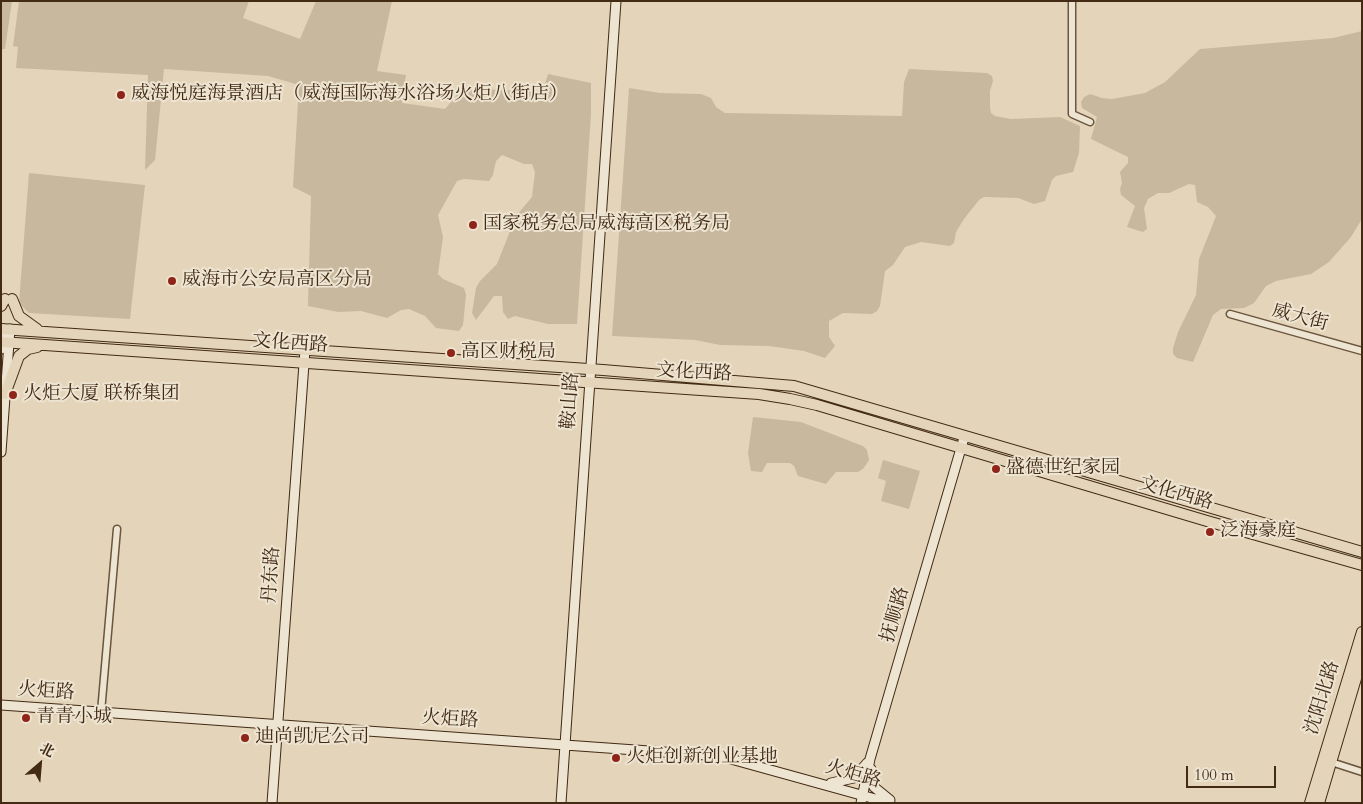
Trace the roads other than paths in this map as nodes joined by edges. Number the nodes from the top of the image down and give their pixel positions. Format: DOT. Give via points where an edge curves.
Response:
graph roads {
  1 [pos="616,1"];
  2 [pos="1072,1"];
  3 [pos="1090,122"];
  4 [pos="6,301"];
  5 [pos="1230,314"];
  6 [pos="5,329"];
  7 [pos="55,333"];
  8 [pos="3,344"];
  9 [pos="54,346"];
  10 [pos="305,350"];
  11 [pos="1362,351"];
  12 [pos="304,363"];
  13 [pos="590,369"];
  14 [pos="589,384"];
  15 [pos="5,394"];
  16 [pos="962,443"];
  17 [pos="1,452"];
  18 [pos="117,529"];
  19 [pos="1362,551"];
  20 [pos="1342,559"];
  21 [pos="1362,564"];
  22 [pos="1362,571"];
  23 [pos="1362,632"];
  24 [pos="1362,658"];
  25 [pos="1,705"];
  26 [pos="101,712"];
  27 [pos="278,725"];
  28 [pos="564,744"];
  29 [pos="870,759"];
  30 [pos="1327,761"];
  31 [pos="1362,772"];
  32 [pos="826,784"];
  33 [pos="861,798"];
  34 [pos="272,803"];
  35 [pos="561,803"];
  36 [pos="890,803"];
  37 [pos="895,803"];
  38 [pos="1310,803"];
  39 [pos="1319,803"];
  1 -- 13 [label="main road, 鞍山路"];
  2 -- 3 [label="street" via="1072,114"];
  4 -- 7 [label="main road" via="25,322"];
  5 -- 11 [label="street, 威大街"];
  6 -- 7 [label="main road, 文化西路"];
  6 -- 8 [label="main road"];
  7 -- 10 [label="main road, 文化西路"];
  8 -- 9 [label="main road, 文化西路"];
  8 -- 15 [label="main road"];
  9 -- 12 [label="main road, 文化西路"];
  9 -- 15 [label="main road" via="28,349 19,356"];
  10 -- 12 [label="main road, 丹东路"];
  10 -- 13 [label="main road, 文化西路"];
  12 -- 14 [label="main road, 文化西路"];
  12 -- 27 [label="main road, 丹东路"];
  13 -- 14 [label="main road, 鞍山路"];
  13 -- 16 [label="main road, 文化西路" via="794,386"];
  14 -- 16 [label="main road, 文化西路" via="790,398"];
  14 -- 28 [label="main road, 鞍山路"];
  15 -- 17 [label="main road"];
  16 -- 19 [label="main road, 文化西路"];
  16 -- 20 [label="main road, 文化西路"];
  16 -- 29 [label="main road, 抚顺路"];
  18 -- 26 [label="street"];
  20 -- 21 [label="main road, 文化西路"];
  20 -- 22 [label="main road"];
  23 -- 30 [label="main road, 沈阳北路"];
  24 -- 30 [label="main road, 沈阳北路"];
  25 -- 26 [label="main road, 火炬路"];
  26 -- 27 [label="main road, 火炬路"];
  27 -- 28 [label="main road, 火炬路"];
  27 -- 34 [label="main road, 丹东路"];
  28 -- 32 [label="main road, 火炬路" via="720,756"];
  28 -- 35 [label="main road, 鞍山路"];
  29 -- 32 [label="main road" via="854,778"];
  29 -- 33 [label="main road, 抚顺路"];
  29 -- 37 [label="main road" via="874,787"];
  30 -- 31 [label="street"];
  30 -- 38 [label="main road, 沈阳北路"];
  30 -- 39 [label="main road, 沈阳北路"];
  32 -- 33 [label="main road, 火炬路"];
  33 -- 36 [label="main road, 火炬路"];
}
